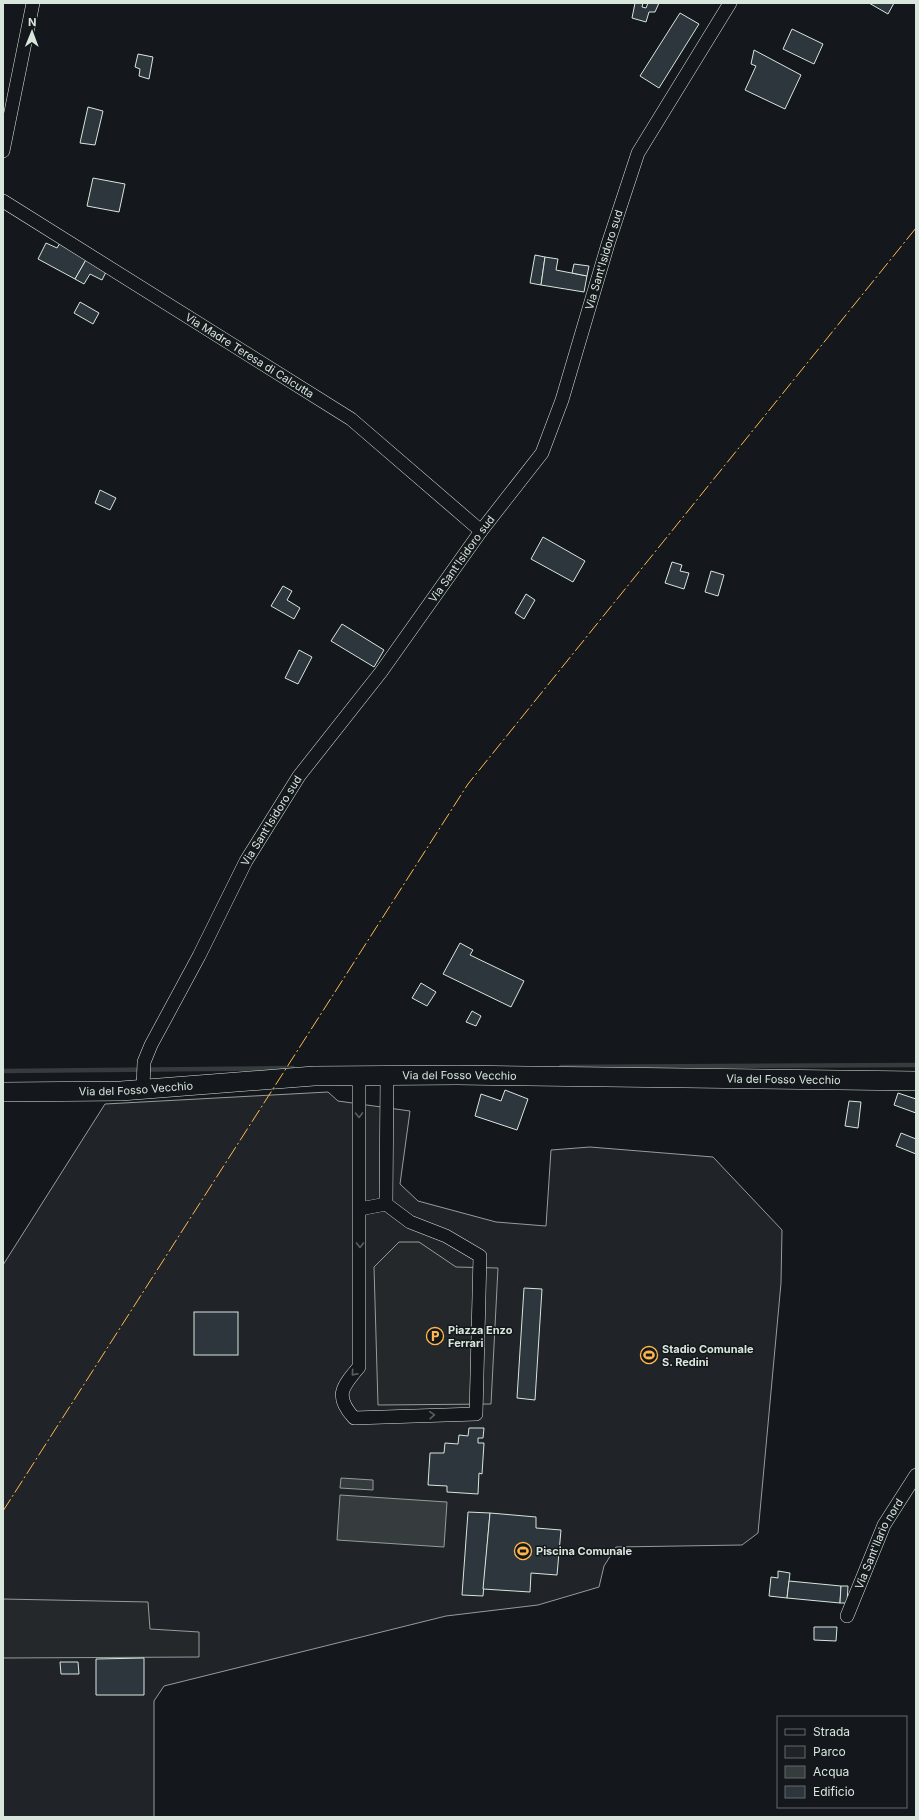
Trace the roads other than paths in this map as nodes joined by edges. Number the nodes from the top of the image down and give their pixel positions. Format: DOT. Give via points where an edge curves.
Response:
graph roads {
  1 [pos="33,3"];
  2 [pos="730,3"];
  3 [pos="3,151"];
  4 [pos="3,200"];
  5 [pos="481,531"];
  6 [pos="359,1076"];
  7 [pos="387,1076"];
  8 [pos="916,1081"];
  9 [pos="143,1082"];
  10 [pos="3,1092"];
  11 [pos="386,1204"];
  12 [pos="360,1209"];
  13 [pos="916,1475"];
  14 [pos="846,1616"];
  1 -- 3 [label="street"];
  2 -- 5 [label="street, Via Sant'Isidoro sud" via="638,153 562,400 542,453"];
  4 -- 5 [label="street, Via Madre Teresa di Calcutta" via="351,419"];
  5 -- 9 [label="street, Via Sant'Isidoro sud" via="381,672 299,776 246,861 144,1062"];
  6 -- 7 [label="street, Via del Fosso Vecchio"];
  6 -- 9 [label="street, Via del Fosso Vecchio"];
  6 -- 12 [label="street, one-way"];
  7 -- 8 [label="street, Via del Fosso Vecchio"];
  7 -- 11 [label="street"];
  9 -- 10 [label="street, Via del Fosso Vecchio" via="121,1091"];
  11 -- 12 [label="street"];
  12 -- 11 [label="street, one-way" via="359,1367 344,1384 341,1396 346,1409 354,1418 476,1414 480,1256 446,1236 410,1222"];
  13 -- 14 [label="street, Via Sant'Ilario nord" via="884,1525"];
}
